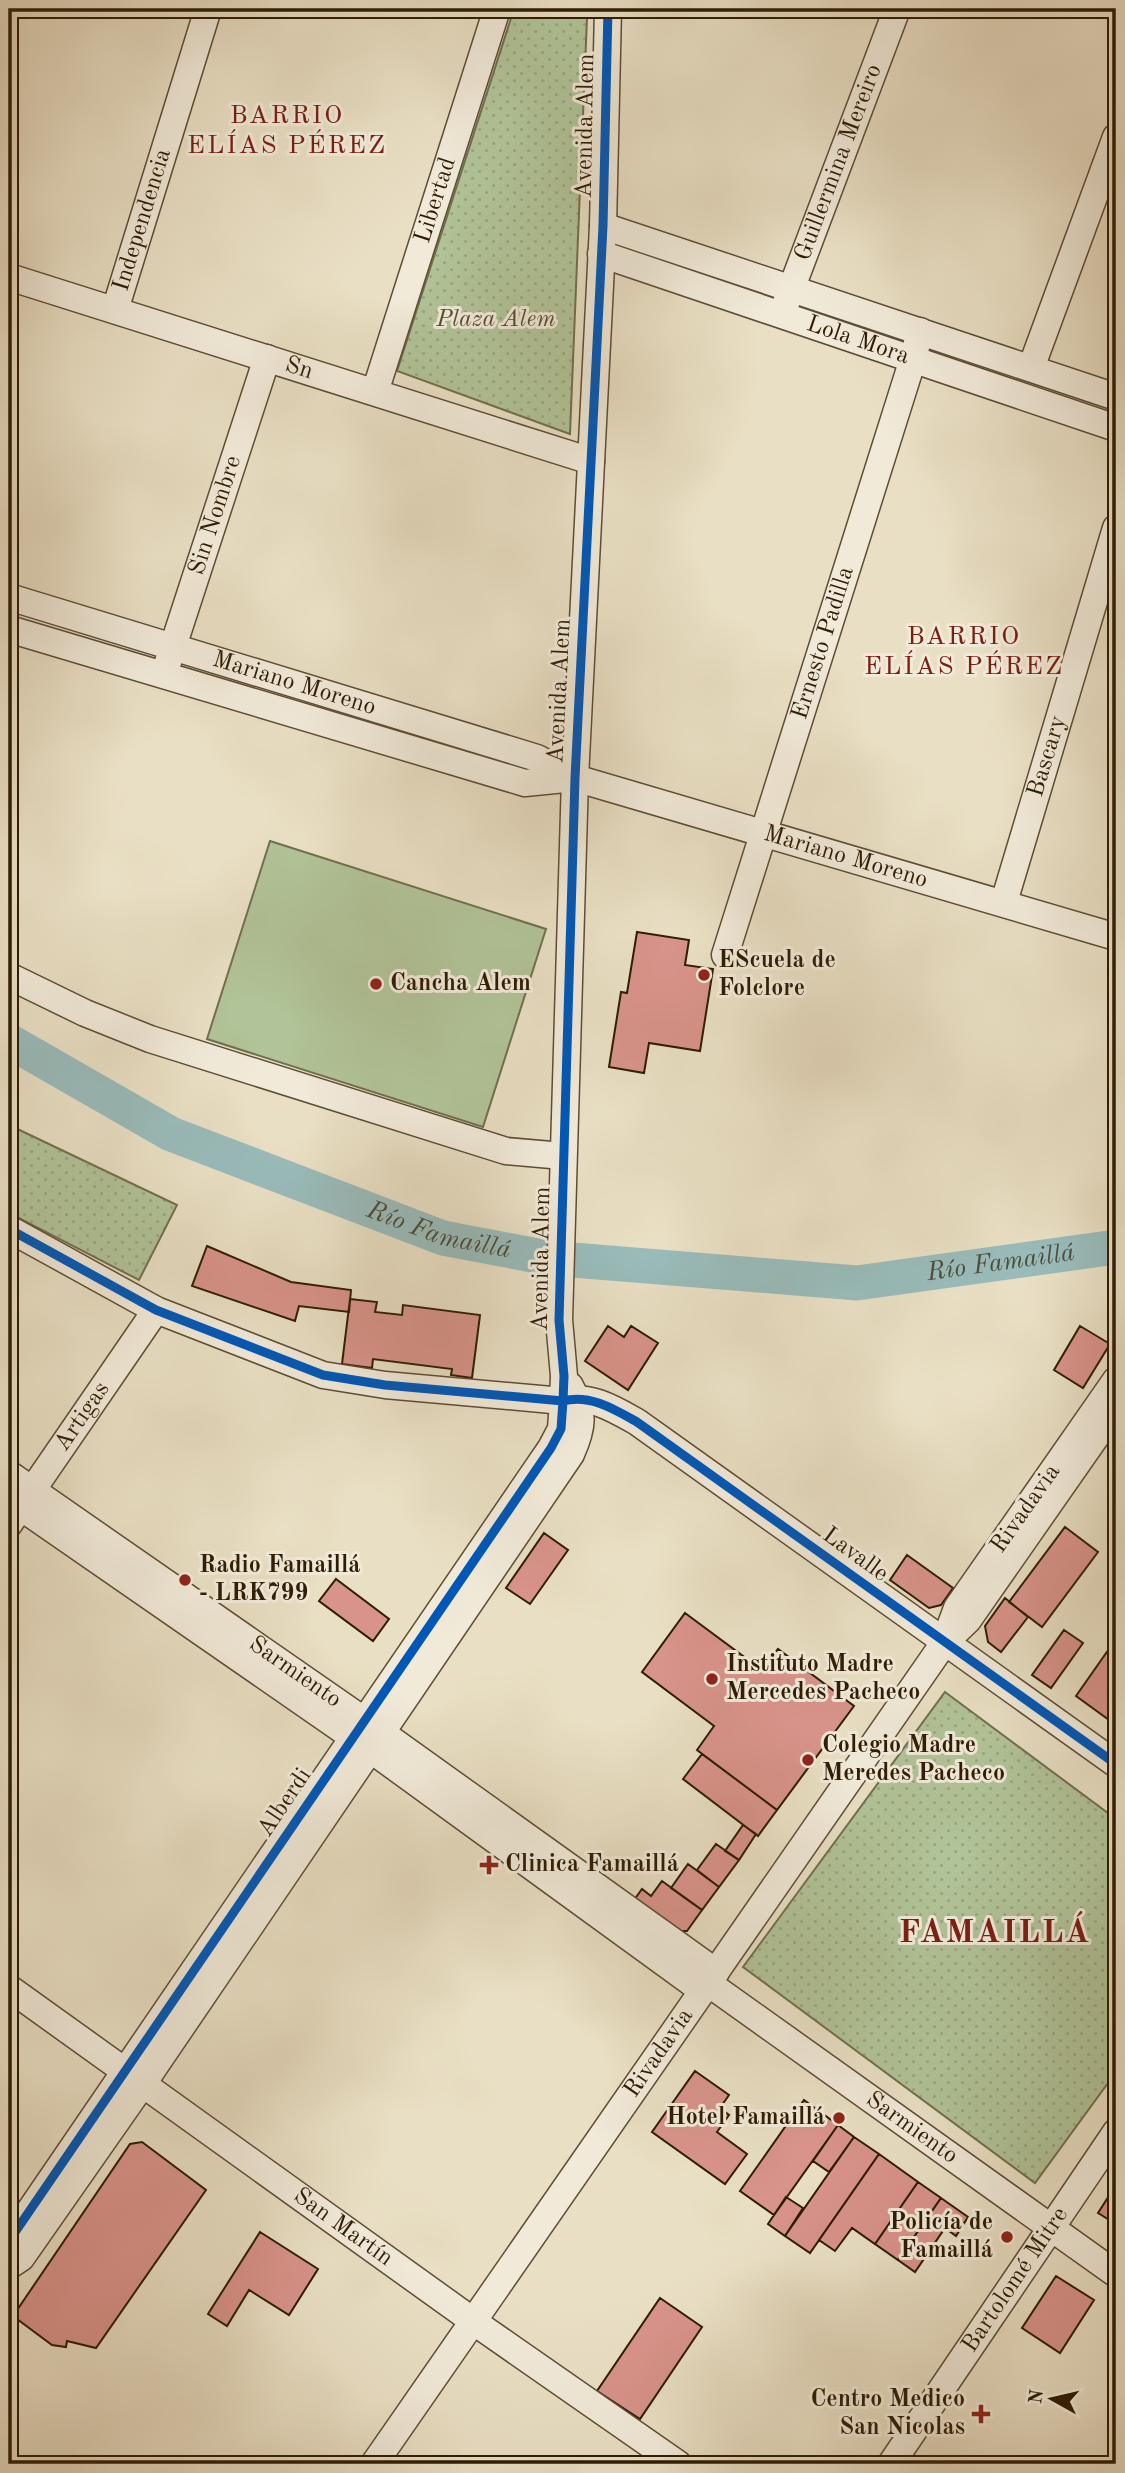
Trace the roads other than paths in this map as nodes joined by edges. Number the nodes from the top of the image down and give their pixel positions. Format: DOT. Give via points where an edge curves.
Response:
graph roads {
  1 [pos="208,9"];
  2 [pos="497,9"];
  3 [pos="608,9"];
  4 [pos="897,9"];
  5 [pos="1116,137"];
  6 [pos="603,226"];
  7 [pos="601,254"];
  8 [pos="9,277"];
  9 [pos="792,289"];
  10 [pos="115,310"];
  11 [pos="781,314"];
  12 [pos="920,331"];
  13 [pos="267,358"];
  14 [pos="913,359"];
  15 [pos="1031,368"];
  16 [pos="375,392"];
  17 [pos="1116,397"];
  18 [pos="1116,428"];
  19 [pos="591,461"];
  20 [pos="1116,528"];
  21 [pos="9,597"];
  22 [pos="9,629"];
  23 [pos="173,647"];
  24 [pos="165,675"];
  25 [pos="575,778"];
  26 [pos="765,832"];
  27 [pos="1004,902"];
  28 [pos="1116,937"];
  29 [pos="725,955"];
  30 [pos="9,976"];
  31 [pos="563,1164"];
  32 [pos="9,1229"];
  33 [pos="156,1310"];
  34 [pos="1116,1380"];
  35 [pos="568,1392"];
  36 [pos="1116,1408"];
  37 [pos="9,1474"];
  38 [pos="18,1505"];
  39 [pos="944,1643"];
  40 [pos="367,1735"];
  41 [pos="1116,1764"];
  42 [pos="712,1984"];
  43 [pos="9,1988"];
  44 [pos="9,2007"];
  45 [pos="129,2084"];
  46 [pos="1116,2132"];
  47 [pos="1053,2228"];
  48 [pos="9,2241"];
  49 [pos="9,2266"];
  50 [pos="1116,2274"];
  51 [pos="477,2332"];
  52 [pos="374,2464"];
  53 [pos="395,2464"];
  54 [pos="651,2464"];
  55 [pos="678,2464"];
  56 [pos="891,2464"];
  1 -- 10 [label="street, Independencia"];
  2 -- 16 [label="street, Libertad"];
  3 -- 6 [label="street, Avenida Alem"];
  4 -- 9 [label="street, Guillermina Mereiro"];
  5 -- 15 [label="street"];
  6 -- 7 [label="street, Avenida Alem"];
  6 -- 9 [label="street, Lola Mora"];
  7 -- 11 [label="street, Lola Mora"];
  7 -- 19 [label="street, Avenida Alem"];
  8 -- 10 [label="street, Sn"];
  9 -- 11 [label="street, Guillermina Mereiro"];
  9 -- 12 [label="street, Lola Mora"];
  10 -- 13 [label="street, Sn"];
  11 -- 14 [label="street, Lola Mora"];
  12 -- 14 [label="street, Ernesto Padilla"];
  12 -- 15 [label="street, Lola Mora"];
  13 -- 16 [label="street, Sn"];
  13 -- 23 [label="street, Sin Nombre"];
  14 -- 18 [label="street, Lola Mora"];
  14 -- 26 [label="street, Ernesto Padilla"];
  15 -- 17 [label="street, Lola Mora"];
  16 -- 19 [label="street, Sn"];
  19 -- 25 [label="street, Avenida Alem"];
  20 -- 27 [label="street, Bascary"];
  21 -- 23 [label="street, Mariano Moreno"];
  22 -- 24 [label="street, Mariano Moreno"];
  23 -- 24 [label="street, Sin Nombre"];
  23 -- 25 [label="street, Mariano Moreno" via="537,758"];
  24 -- 25 [label="street, Mariano Moreno" via="526,783"];
  25 -- 26 [label="street, Mariano Moreno"];
  25 -- 31 [label="street, Avenida Alem"];
  26 -- 27 [label="street, Mariano Moreno"];
  26 -- 29 [label="street, Ernesto Padilla"];
  27 -- 28 [label="street, Mariano Moreno"];
  30 -- 31 [label="street" via="150,1039 506,1151"];
  31 -- 35 [label="street, Avenida Alem" via="559,1320"];
  32 -- 33 [label="street, Lavalle"];
  33 -- 35 [label="street, Lavalle" via="323,1375 385,1385"];
  33 -- 38 [label="street, Artigas"];
  34 -- 39 [label="street, Rivadavia" via="957,1608"];
  35 -- 39 [label="street, Lavalle" via="637,1422"];
  35 -- 40 [label="street, Alberdi" via="561,1429 551,1448"];
  36 -- 39 [label="street, Rivadavia" via="968,1620"];
  37 -- 38 [label="street, Sarmiento"];
  38 -- 40 [label="street, Sarmiento"];
  39 -- 41 [label="street, Lavalle"];
  39 -- 42 [label="street, Rivadavia"];
  40 -- 42 [label="street, Sarmiento"];
  40 -- 45 [label="street, Alberdi"];
  42 -- 47 [label="street, Sarmiento"];
  42 -- 51 [label="street, Rivadavia"];
  43 -- 45 [label="street, San Martín"];
  44 -- 45 [label="street, San Martín"];
  45 -- 48 [label="street, Alberdi"];
  45 -- 49 [label="street, Alberdi" via="21,2258"];
  45 -- 51 [label="street, San Martín"];
  46 -- 47 [label="street, Bartolomé Mitre"];
  47 -- 50 [label="street, Sarmiento"];
  47 -- 56 [label="street, Bartolomé Mitre"];
  51 -- 52 [label="street, Rivadavia"];
  51 -- 53 [label="street, Rivadavia"];
  51 -- 54 [label="street, San Martín"];
  51 -- 55 [label="street, San Martín"];
}
